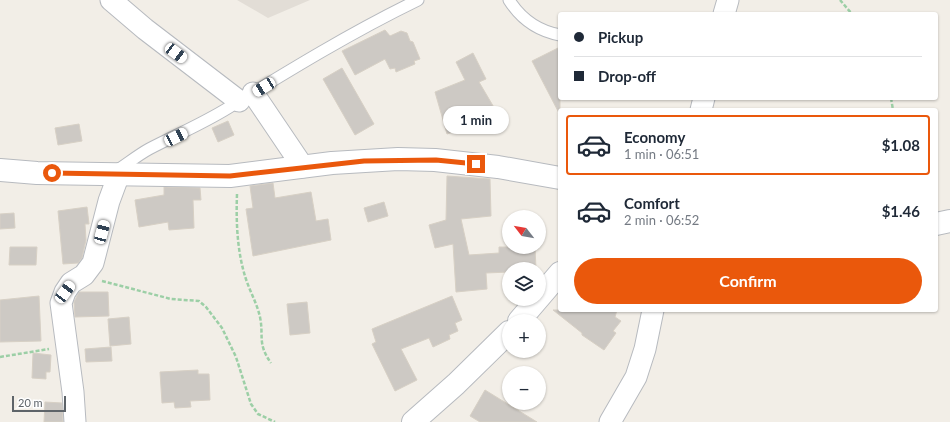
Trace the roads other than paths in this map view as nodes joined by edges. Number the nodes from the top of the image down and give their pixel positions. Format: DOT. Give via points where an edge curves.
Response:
graph roads {
  1 [pos="111,0"];
  2 [pos="418,0"];
  3 [pos="509,0"];
  4 [pos="728,0"];
  5 [pos="725,12"];
  6 [pos="558,34"];
  7 [pos="246,97"];
  8 [pos="303,167"];
  9 [pos="0,170"];
  10 [pos="115,174"];
  11 [pos="558,178"];
  12 [pos="950,221"];
  13 [pos="938,224"];
  14 [pos="558,275"];
  15 [pos="653,312"];
  16 [pos="525,314"];
  17 [pos="502,339"];
  18 [pos="75,422"];
  19 [pos="413,422"];
  20 [pos="610,422"];
  1 -- 7 [label="street" via="145,29"];
  2 -- 7 [label="lane" via="334,44"];
  3 -- 6 [label="lane" via="526,20 539,29"];
  4 -- 5 [label="street"];
  7 -- 8 [label="street"];
  7 -- 10 [label="lane" via="148,150"];
  8 -- 10 [label="street" via="237,175"];
  8 -- 11 [label="street" via="364,161 436,160"];
  9 -- 10 [label="street"];
  10 -- 18 [label="street" via="93,263 84,275 71,283 61,303"];
  12 -- 13 [label="street"];
  14 -- 16 [label="street"];
  15 -- 20 [label="street" via="636,376"];
  17 -- 19 [label="street"];
}
